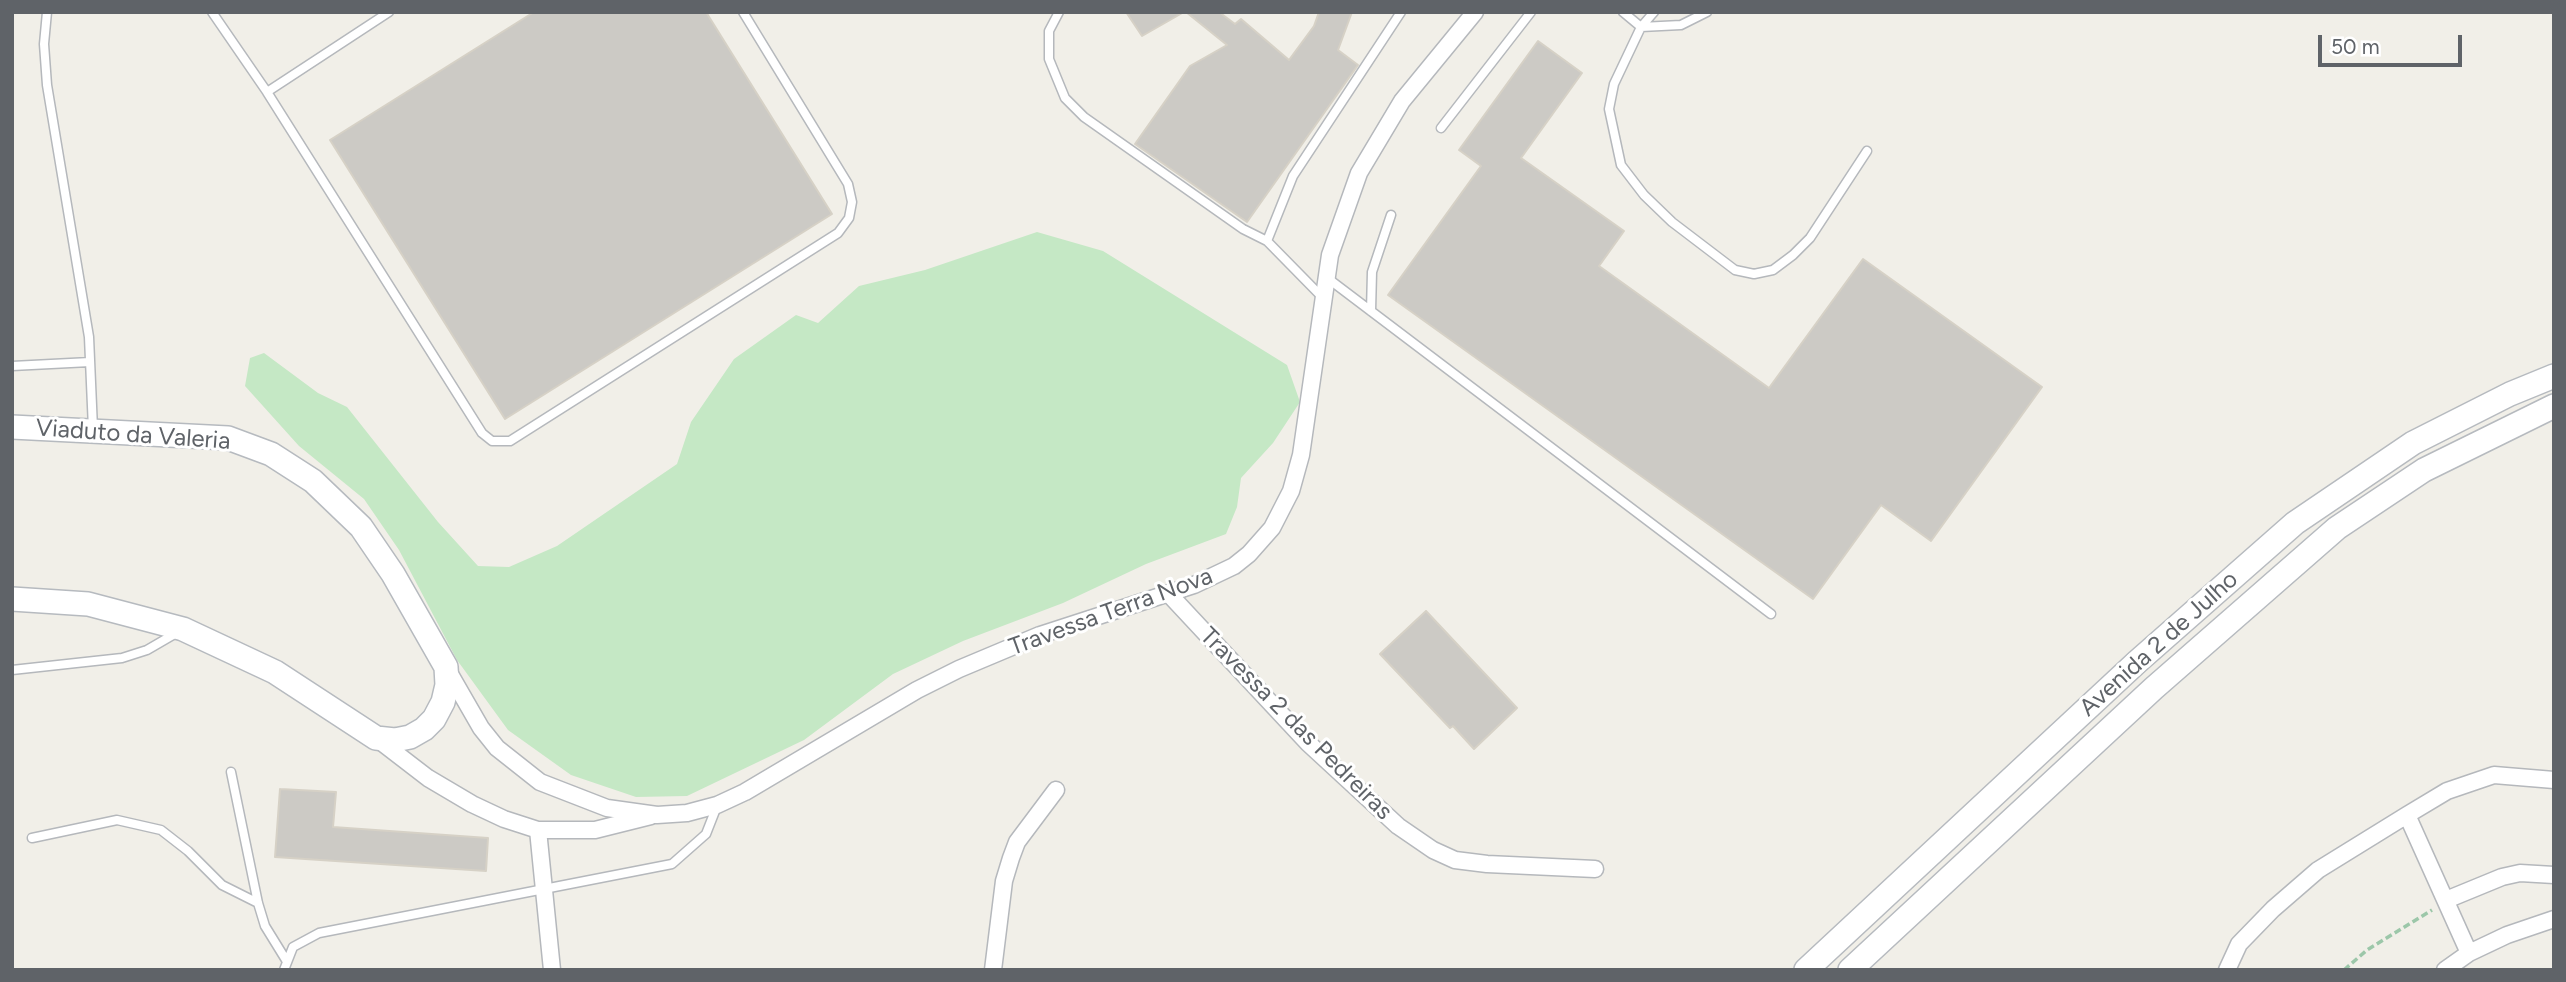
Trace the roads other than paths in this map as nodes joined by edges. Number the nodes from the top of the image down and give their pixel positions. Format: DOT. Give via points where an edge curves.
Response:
graph roads {
  1 [pos="47,12"];
  2 [pos="212,12"];
  3 [pos="389,12"];
  4 [pos="743,12"];
  5 [pos="1059,12"];
  6 [pos="1401,12"];
  7 [pos="1475,12"];
  8 [pos="1531,12"];
  9 [pos="1623,12"];
  10 [pos="1654,12"];
  11 [pos="1707,12"];
  12 [pos="1641,27"];
  13 [pos="267,92"];
  14 [pos="1441,128"];
  15 [pos="1867,151"];
  16 [pos="1391,215"];
  17 [pos="1268,241"];
  18 [pos="1326,277"];
  19 [pos="1322,297"];
  20 [pos="1371,311"];
  21 [pos="90,362"];
  22 [pos="12,366"];
  23 [pos="2554,376"];
  24 [pos="2554,406"];
  25 [pos="12,427"];
  26 [pos="93,429"];
  27 [pos="1168,593"];
  28 [pos="12,599"];
  29 [pos="1771,614"];
  30 [pos="183,629"];
  31 [pos="446,667"];
  32 [pos="12,670"];
  33 [pos="376,738"];
  34 [pos="232,772"];
  35 [pos="2554,780"];
  36 [pos="1056,790"];
  37 [pos="717,805"];
  38 [pos="2407,814"];
  39 [pos="657,815"];
  40 [pos="538,830"];
  41 [pos="32,838"];
  42 [pos="1595,869"];
  43 [pos="2554,875"];
  44 [pos="544,889"];
  45 [pos="2446,900"];
  46 [pos="258,903"];
  47 [pos="2554,919"];
  48 [pos="2469,953"];
  49 [pos="286,960"];
  50 [pos="284,970"];
  51 [pos="552,970"];
  52 [pos="993,970"];
  53 [pos="1806,970"];
  54 [pos="1850,970"];
  55 [pos="2227,970"];
  56 [pos="2445,970"];
  1 -- 21 [label="lane" via="47,85"];
  2 -- 13 [label="lane"];
  3 -- 13 [label="lane"];
  4 -- 13 [label="lane" via="848,184 849,218 838,233 510,441 492,440 482,433"];
  5 -- 17 [label="lane" via="1049,31 1049,59 1065,98 1084,117 1186,189"];
  6 -- 17 [label="lane" via="1293,176"];
  7 -- 18 [label="street, Travessa Terra Nova" via="1382,131 1345,207"];
  8 -- 14 [label="lane"];
  9 -- 12 [label="lane"];
  10 -- 12 [label="lane"];
  11 -- 12 [label="lane" via="1681,25"];
  12 -- 15 [label="lane" via="1614,84 1609,109 1621,165 1672,222 1735,270 1754,274 1773,270 1793,255 1810,238"];
  16 -- 20 [label="lane" via="1372,272"];
  17 -- 19 [label="lane"];
  18 -- 19 [label="street, Travessa Terra Nova"];
  18 -- 20 [label="lane"];
  19 -- 27 [label="street, Travessa Terra Nova" via="1301,455 1282,511 1263,540 1234,566"];
  20 -- 29 [label="lane"];
  21 -- 22 [label="lane"];
  21 -- 26 [label="lane"];
  23 -- 53 [label="main road, Avenida 2 de Julho" via="2413,443 2295,523 2137,662"];
  24 -- 54 [label="main road, Avenida 2 de Julho" via="2424,470 2337,528 2154,688"];
  25 -- 26 [label="main road, Viaduto da Valeria"];
  26 -- 31 [label="main road, Viaduto da Valeria" via="228,438 271,454 313,481 361,527"];
  27 -- 37 [label="street, Travessa Terra Nova" via="1040,635 959,669"];
  27 -- 42 [label="street, Travessa 2 das Pedreiras" via="1308,743 1398,826 1433,850 1455,860 1487,864"];
  28 -- 30 [label="main road" via="88,604"];
  30 -- 32 [label="lane" via="156,646 122,658"];
  30 -- 33 [label="main road" via="275,672"];
  31 -- 33 [label="main road" via="443,702 434,719 410,737"];
  31 -- 39 [label="street" via="497,748 540,782 607,808"];
  33 -- 40 [label="street" via="428,778 472,804"];
  34 -- 46 [label="lane"];
  35 -- 38 [label="street" via="2494,775 2447,791"];
  36 -- 52 [label="street" via="1017,842 1011,858"];
  37 -- 39 [label="street, Travessa Terra Nova"];
  37 -- 44 [label="lane" via="706,834 672,864"];
  38 -- 45 [label="street"];
  38 -- 55 [label="street" via="2318,870 2273,909 2239,944"];
  39 -- 40 [label="street" via="595,830"];
  40 -- 44 [label="street"];
  41 -- 46 [label="lane" via="117,820 161,830 222,885"];
  43 -- 45 [label="street" via="2502,877"];
  44 -- 49 [label="lane" via="319,933 293,947"];
  44 -- 51 [label="street"];
  45 -- 48 [label="street"];
  46 -- 49 [label="lane" via="265,926"];
  47 -- 48 [label="street"];
  48 -- 56 [label="street"];
  49 -- 50 [label="lane"];
}
